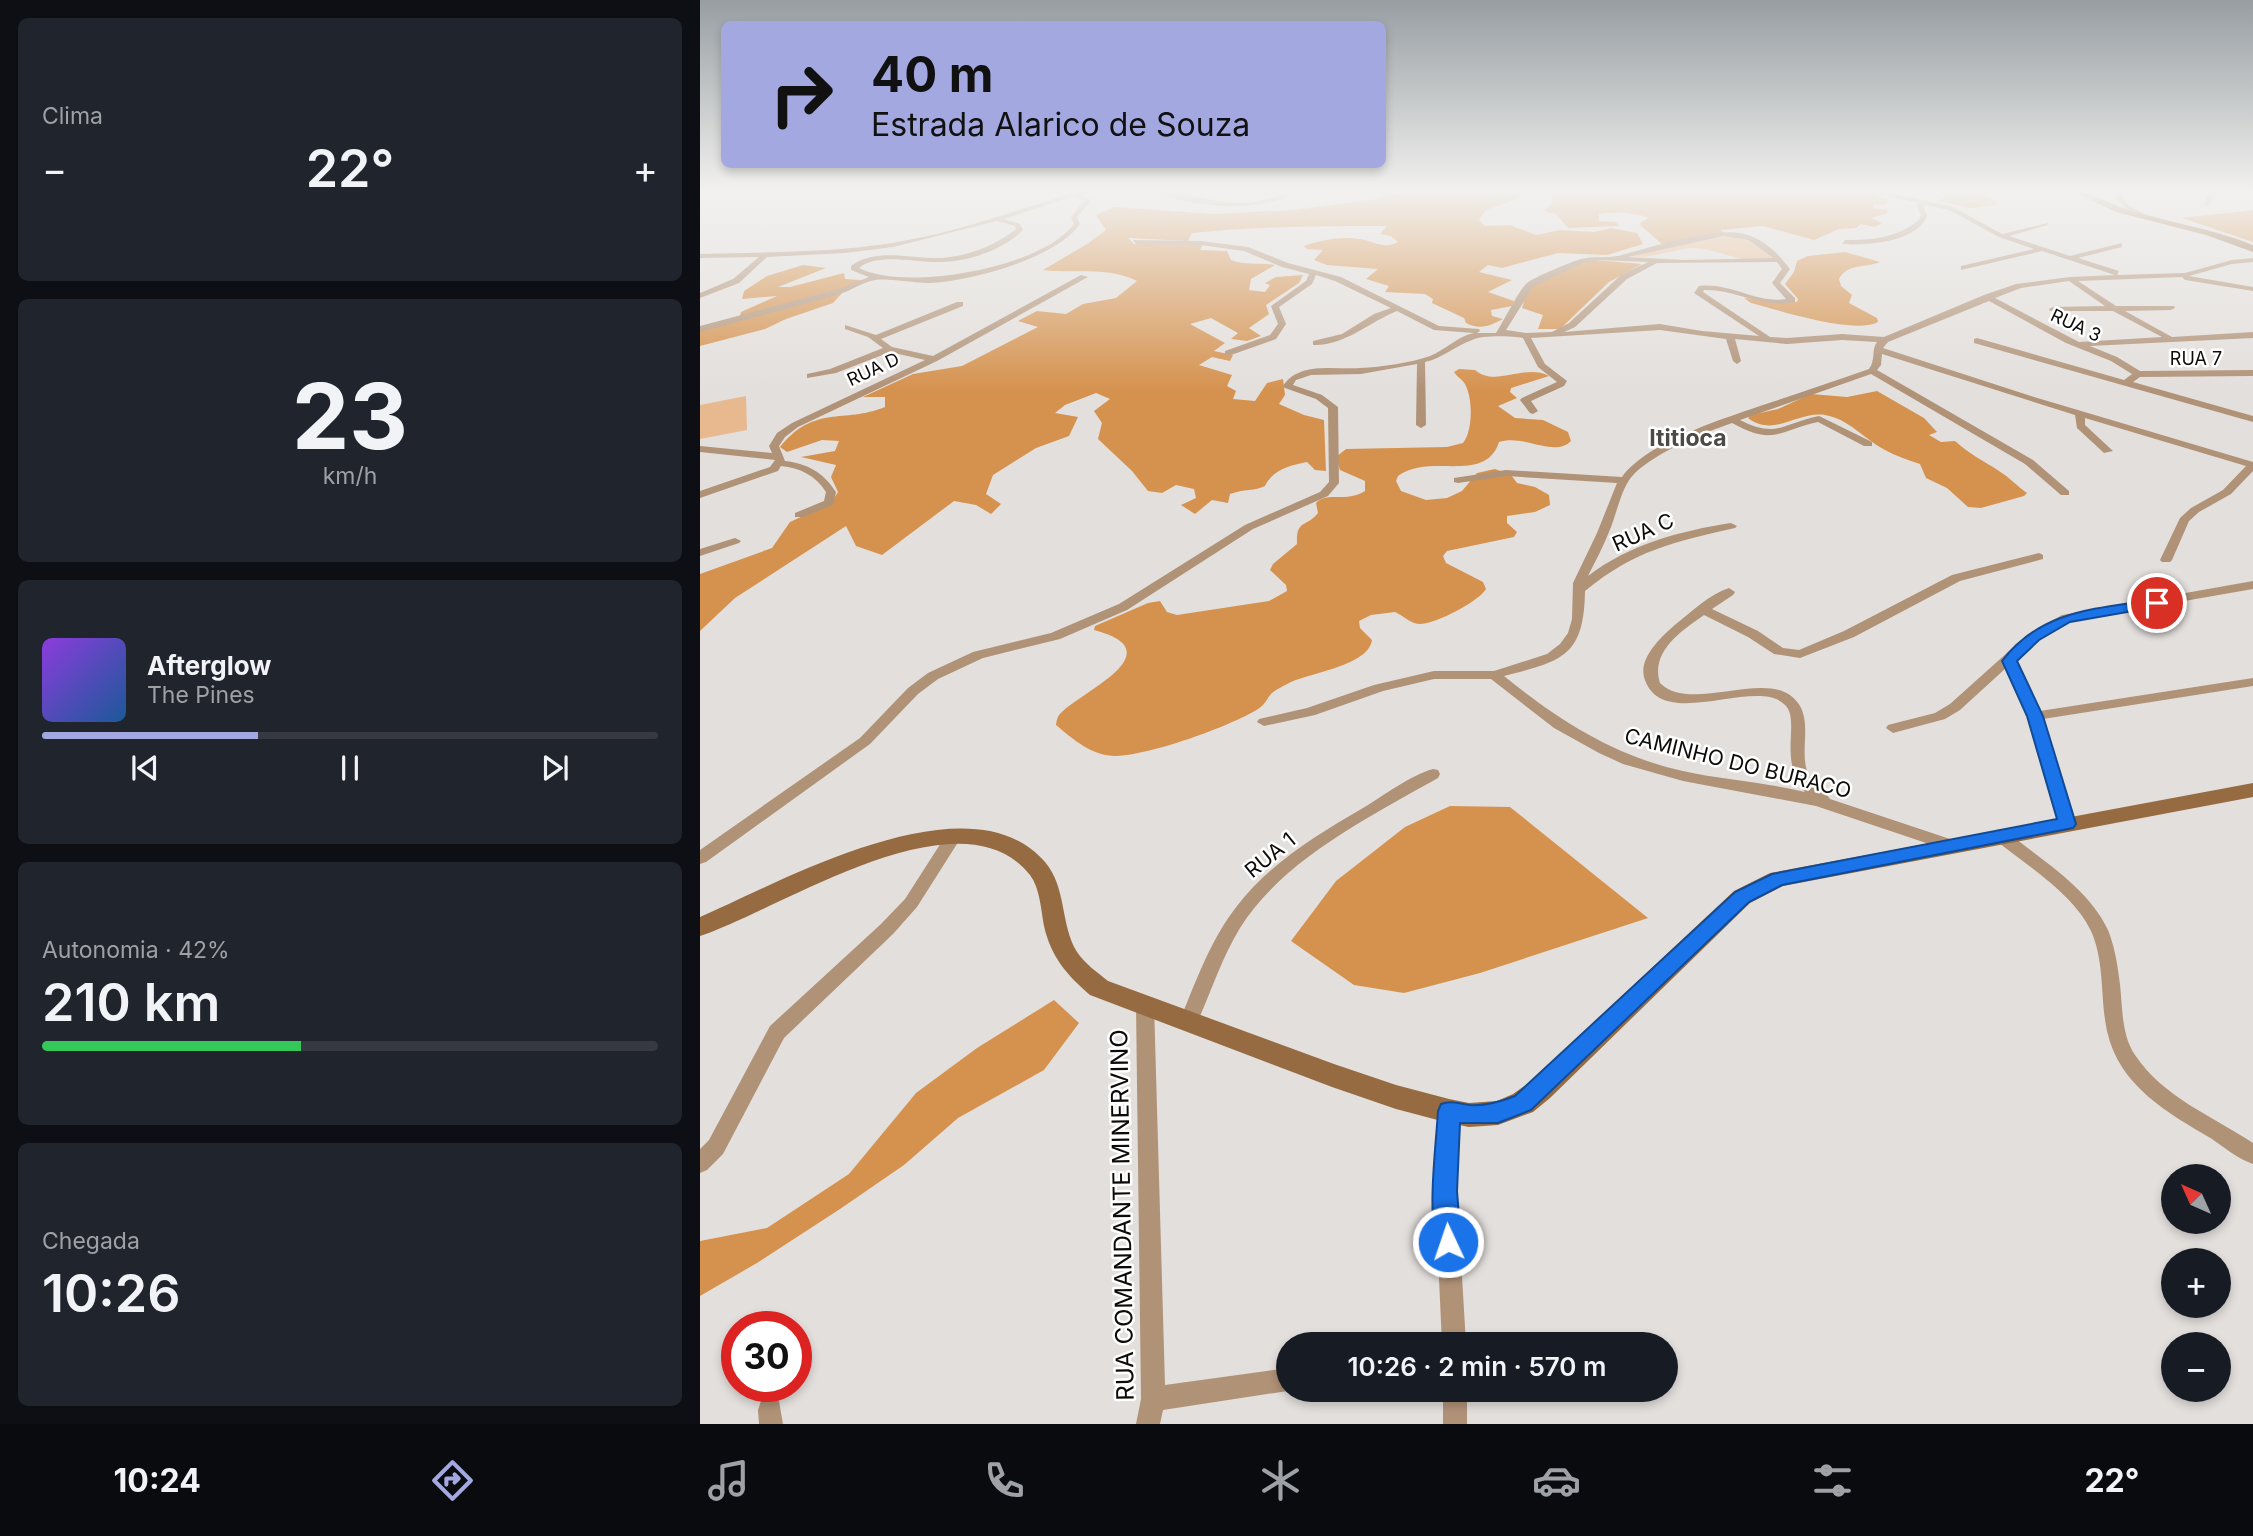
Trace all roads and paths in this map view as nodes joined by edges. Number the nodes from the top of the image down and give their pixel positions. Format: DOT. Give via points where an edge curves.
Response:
graph roads {
  1 [pos="762,257"];
  2 [pos="958,257"];
  3 [pos="1018,257"];
  4 [pos="1267,257"];
  5 [pos="1619,257"];
  6 [pos="1776,257"];
  7 [pos="2009,257"];
  8 [pos="2068,258"];
  9 [pos="1614,259"];
  10 [pos="1779,260"];
  11 [pos="2253,260"];
  12 [pos="1657,261"];
  13 [pos="1964,268"];
  14 [pos="1313,273"];
  15 [pos="877,276"];
  16 [pos="2127,276"];
  17 [pos="2170,276"];
  18 [pos="1084,277"];
  19 [pos="2070,279"];
  20 [pos="2253,289"];
  21 [pos="700,296"];
  22 [pos="1987,298"];
  23 [pos="960,304"];
  24 [pos="2112,307"];
  25 [pos="2171,308"];
  26 [pos="1395,309"];
  27 [pos="2053,309"];
  28 [pos="848,327"];
  29 [pos="700,329"];
  30 [pos="1505,333"];
  31 [pos="2253,335"];
  32 [pos="1526,336"];
  33 [pos="1539,336"];
  34 [pos="1730,336"];
  35 [pos="876,338"];
  36 [pos="2170,338"];
  37 [pos="1768,339"];
  38 [pos="1885,340"];
  39 [pos="1977,341"];
  40 [pos="1316,343"];
  41 [pos="2077,344"];
  42 [pos="889,349"];
  43 [pos="1877,349"];
  44 [pos="1228,353"];
  45 [pos="934,359"];
  46 [pos="1421,361"];
  47 [pos="1737,361"];
  48 [pos="1872,371"];
  49 [pos="2253,373"];
  50 [pos="2138,374"];
  51 [pos="810,376"];
  52 [pos="2126,383"];
  53 [pos="1533,411"];
  54 [pos="2080,413"];
  55 [pos="2253,418"];
  56 [pos="1734,420"];
  57 [pos="1420,425"];
  58 [pos="1868,444"];
  59 [pos="700,449"];
  60 [pos="2108,451"];
  61 [pos="779,460"];
  62 [pos="2253,465"];
  63 [pos="1458,480"];
  64 [pos="1625,480"];
  65 [pos="2065,493"];
  66 [pos="700,495"];
  67 [pos="799,515"];
  68 [pos="1731,526"];
  69 [pos="735,541"];
  70 [pos="700,553"];
  71 [pos="2039,556"];
  72 [pos="2166,560"];
  73 [pos="2253,585"];
  74 [pos="1579,590"];
  75 [pos="1729,592"];
  76 [pos="1704,610"];
  77 [pos="2009,661"];
  78 [pos="1494,675"];
  79 [pos="2253,682"];
  80 [pos="2035,716"];
  81 [pos="1264,722"];
  82 [pos="1893,728"];
  83 [pos="1433,774"];
  84 [pos="2253,790"];
  85 [pos="1856,814"];
  86 [pos="2067,824"];
  87 [pos="2000,835"];
  88 [pos="954,836"];
  89 [pos="1950,845"];
  90 [pos="700,858"];
  91 [pos="700,927"];
  92 [pos="1145,1004"];
  93 [pos="1189,1020"];
  94 [pos="1449,1111"];
  95 [pos="2253,1155"];
  96 [pos="700,1163"];
  97 [pos="1453,1332"];
  98 [pos="1276,1382"];
  99 [pos="1153,1399"];
  100 [pos="1455,1402"];
  101 [pos="1148,1424"];
  102 [pos="1455,1424"];
  1 -- 21 [label="street" via="736,281"];
  2 -- 15 [label="street" via="876,259 859,262 854,268"];
  3 -- 15 [label="street" via="937,280"];
  4 -- 14 [label="street"];
  5 -- 9 [label="street"];
  6 -- 10 [label="street"];
  7 -- 13 [label="street"];
  8 -- 16 [label="street"];
  9 -- 12 [label="street"];
  9 -- 30 [label="street" via="1581,261 1535,281"];
  10 -- 12 [label="street"];
  10 -- 37 [label="street" via="1786,269 1776,283 1792,299 1768,300 1712,286 1698,293"];
  11 -- 17 [label="street"];
  12 -- 33 [label="street" via="1624,277 1565,329"];
  14 -- 26 [label="street" via="1338,279"];
  14 -- 44 [label="street" via="1309,282 1275,306 1282,324 1273,337"];
  15 -- 29 [label="street" via="842,291"];
  16 -- 17 [label="street"];
  16 -- 19 [label="street"];
  17 -- 20 [label="street"];
  18 -- 45 [label="street, RUA D"];
  19 -- 22 [label="street" via="2019,286"];
  19 -- 24 [label="street"];
  22 -- 38 [label="street"];
  22 -- 41 [label="street, RUA 3"];
  23 -- 35 [label="street"];
  24 -- 25 [label="street"];
  24 -- 27 [label="street"];
  24 -- 36 [label="street"];
  26 -- 30 [label="street" via="1447,330"];
  26 -- 40 [label="street" via="1353,332"];
  28 -- 35 [label="street"];
  30 -- 32 [label="street"];
  30 -- 46 [label="street" via="1472,336"];
  31 -- 36 [label="street"];
  32 -- 33 [label="street"];
  32 -- 53 [label="street" via="1541,365 1562,381 1525,400"];
  33 -- 34 [label="street" via="1660,327"];
  34 -- 37 [label="street"];
  34 -- 47 [label="street"];
  35 -- 42 [label="street"];
  36 -- 41 [label="street"];
  37 -- 38 [label="street"];
  38 -- 43 [label="street"];
  39 -- 52 [label="street"];
  41 -- 50 [label="street, RUA 3"];
  42 -- 45 [label="street"];
  42 -- 51 [label="street"];
  43 -- 48 [label="street" via="1877,365"];
  43 -- 54 [label="street"];
  45 -- 61 [label="street, RUA D" via="795,425 776,440"];
  46 -- 57 [label="street"];
  46 -- 90 [label="street" via="1293,377 1288,386 1333,407 1334,483 1324,494 1248,527 1123,607 1055,636 978,655 933,676 865,741"];
  48 -- 56 [label="street"];
  48 -- 65 [label="street" via="2029,462"];
  49 -- 50 [label="street, RUA 7"];
  50 -- 52 [label="street"];
  52 -- 55 [label="street"];
  54 -- 60 [label="street" via="2080,426"];
  54 -- 62 [label="street"];
  56 -- 58 [label="street" via="1766,435 1823,420"];
  56 -- 64 [label="street" via="1675,443 1646,460"];
  59 -- 61 [label="street"];
  61 -- 66 [label="street" via="765,473"];
  61 -- 67 [label="street" via="817,474 831,492 829,502"];
  62 -- 72 [label="street" via="2227,492 2184,520"];
  63 -- 64 [label="street" via="1506,474"];
  64 -- 74 [label="street"];
  68 -- 74 [label="street, RUA C" via="1658,541"];
  69 -- 70 [label="street"];
  71 -- 76 [label="street" via="1956,579 1800,654 1779,652"];
  73 -- 77 [label="street" via="2066,618 2033,636"];
  74 -- 78 [label="street" via="1578,619 1565,647 1532,665"];
  75 -- 76 [label="street"];
  76 -- 85 [label="street" via="1669,636 1656,653 1651,682 1680,699 1755,692 1786,699 1797,709 1797,770 1806,787"];
  77 -- 80 [label="street"];
  77 -- 82 [label="street" via="1955,708"];
  78 -- 81 [label="street" via="1434,675"];
  78 -- 85 [label="street, CAMINHO DO BURACO" via="1558,726 1627,760 1682,776 1798,796"];
  79 -- 80 [label="street"];
  80 -- 86 [label="street"];
  83 -- 93 [label="street, RUA 1" via="1327,839 1268,882 1226,937"];
  84 -- 86 [label="main road"];
  85 -- 89 [label="street, CAMINHO DO BURACO"];
  86 -- 87 [label="main road"];
  87 -- 89 [label="main road"];
  87 -- 95 [label="street" via="2095,921 2104,945 2116,1037 2128,1061 2176,1106"];
  88 -- 91 [label="main road" via="920,840 859,858"];
  88 -- 92 [label="main road" via="978,835 1023,851 1040,871 1051,895 1069,959 1099,988"];
  88 -- 96 [label="street" via="911,903 777,1032 716,1147"];
  89 -- 94 [label="main road" via="1778,879 1742,897 1523,1103 1498,1113"];
  92 -- 93 [label="main road"];
  92 -- 99 [label="street, RUA COMANDANTE MINERVINO"];
  93 -- 94 [label="main road" via="1332,1075"];
  94 -- 97 [label="street" via="1446,1191"];
  98 -- 99 [label="street"];
  99 -- 101 [label="street, RUA COMANDANTE MINERVINO"];
  100 -- 102 [label="street"];
}
